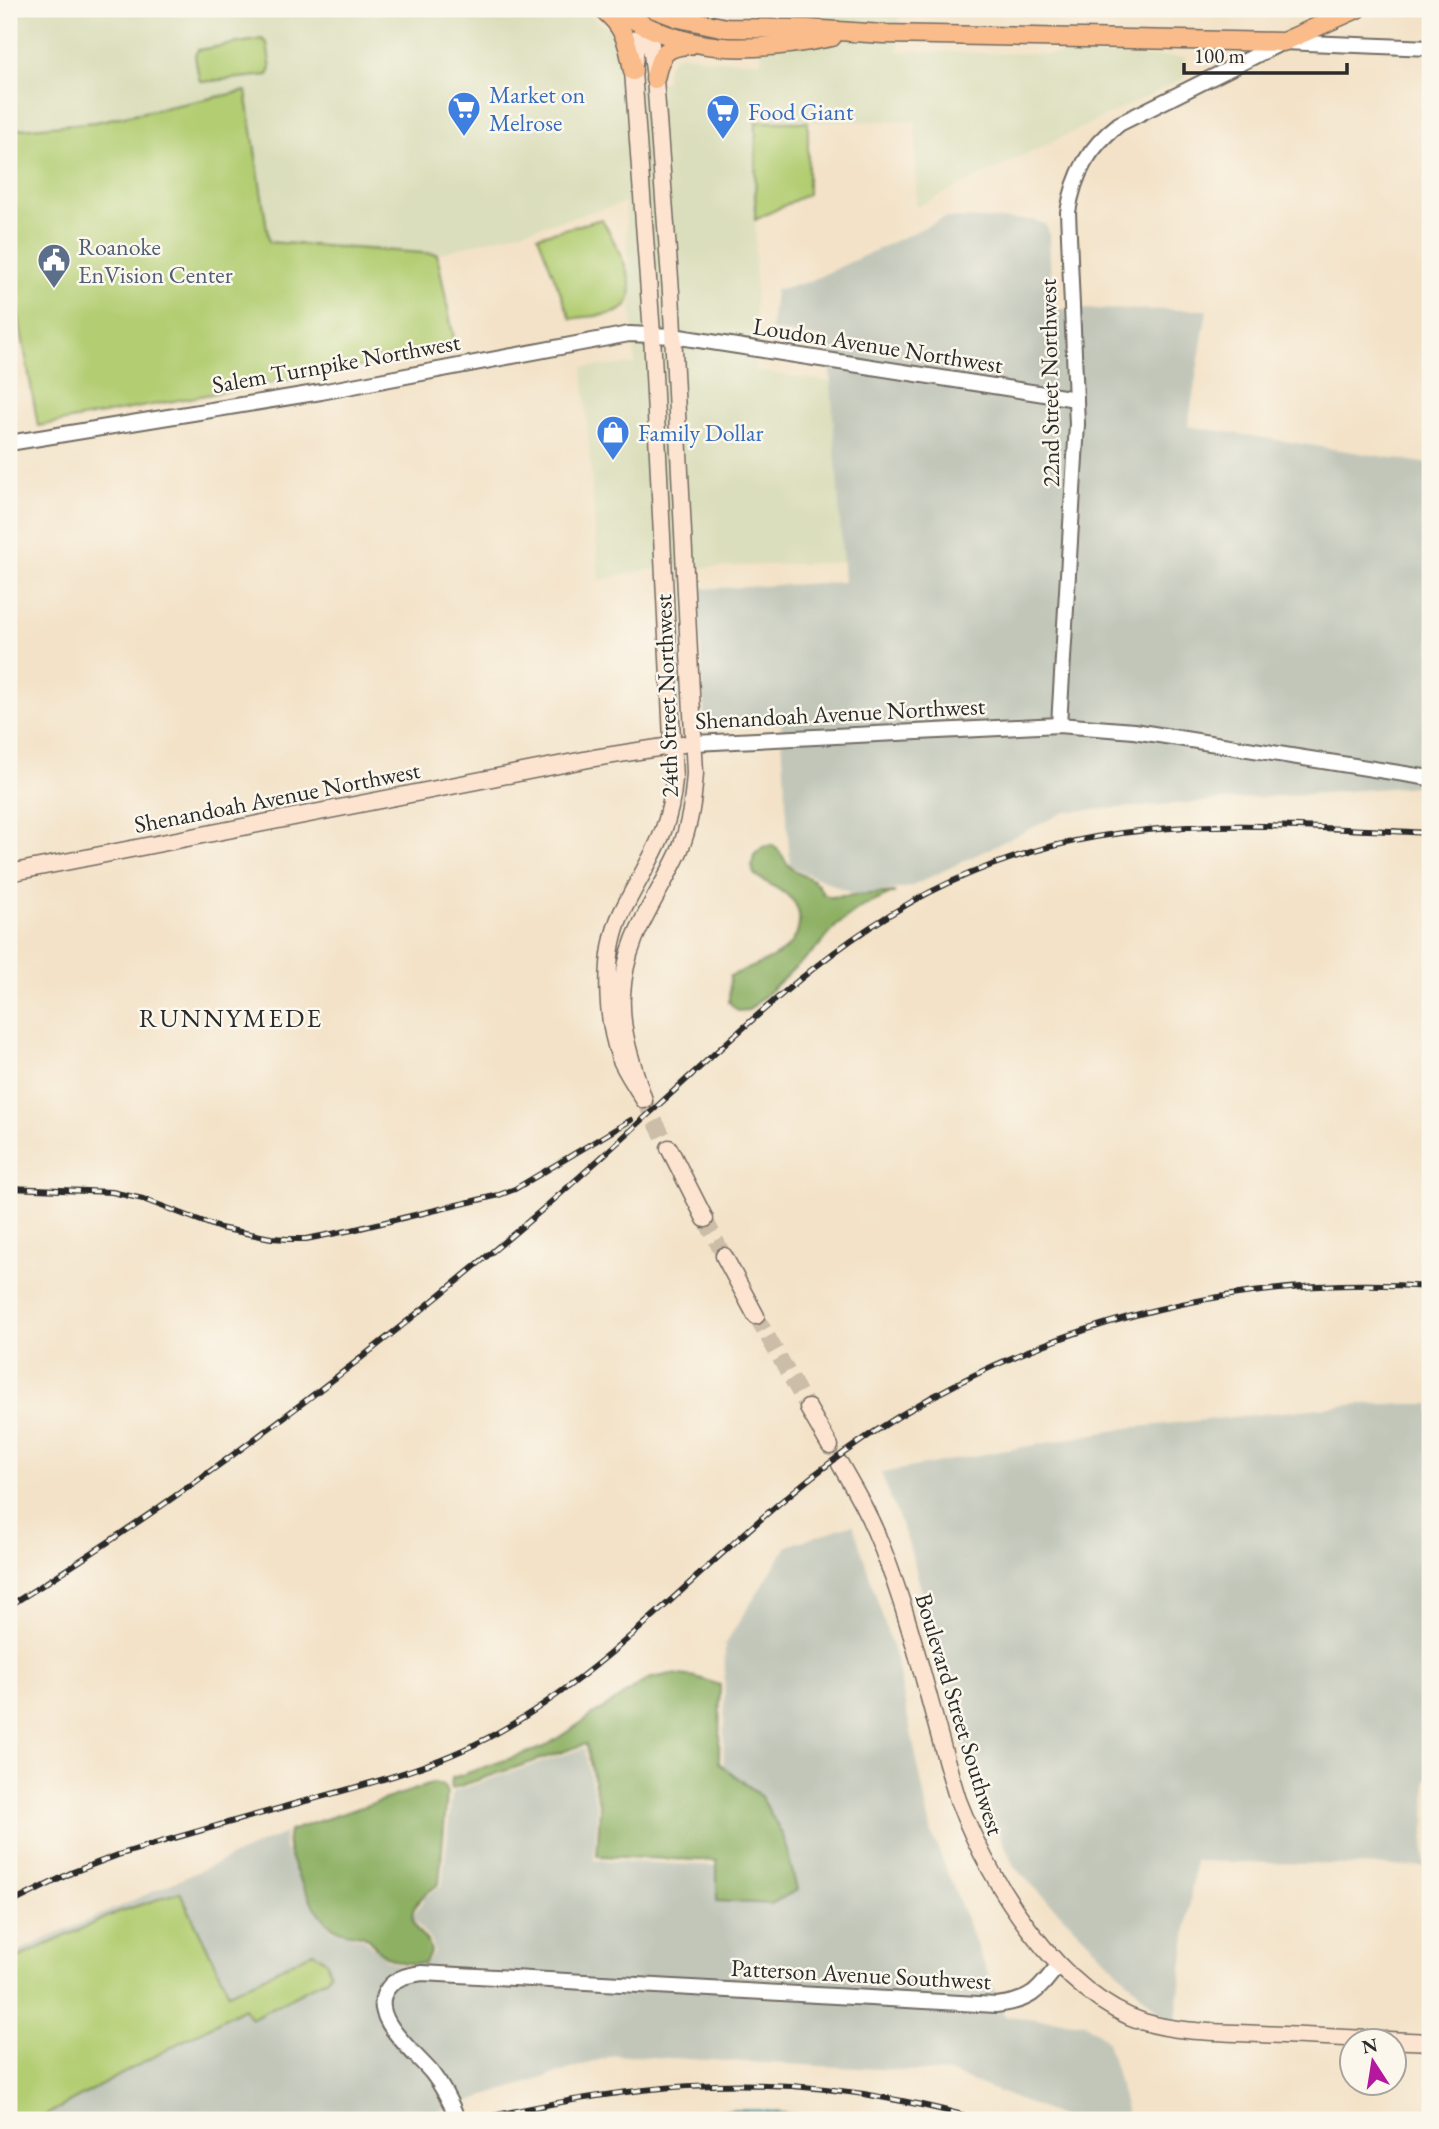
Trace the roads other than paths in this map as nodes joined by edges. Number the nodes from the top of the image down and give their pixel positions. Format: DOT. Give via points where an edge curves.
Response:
graph roads {
  1 [pos="602,9"];
  2 [pos="615,9"];
  3 [pos="641,9"];
  4 [pos="655,9"];
  5 [pos="1357,9"];
  6 [pos="649,28"];
  7 [pos="752,28"];
  8 [pos="856,33"];
  9 [pos="1283,41"];
  10 [pos="698,45"];
  11 [pos="1430,48"];
  12 [pos="633,71"];
  13 [pos="655,79"];
  14 [pos="652,334"];
  15 [pos="673,336"];
  16 [pos="1076,399"];
  17 [pos="9,443"];
  18 [pos="1059,725"];
  19 [pos="694,743"];
  20 [pos="673,745"];
  21 [pos="1430,778"];
  22 [pos="9,873"];
  23 [pos="669,1149"];
  24 [pos="705,1219"];
  25 [pos="724,1256"];
  26 [pos="757,1316"];
  27 [pos="808,1408"];
  28 [pos="830,1446"];
  29 [pos="840,1464"];
  30 [pos="1059,1964"];
  31 [pos="1430,2042"];
  32 [pos="458,2120"];
  1 -- 12 [label="main road" via="624,33"];
  2 -- 6 [label="main road"];
  3 -- 6 [label="main road"];
  4 -- 7 [label="main road" via="704,25"];
  5 -- 9 [label="main road"];
  6 -- 7 [label="main road" via="670,24 704,34 740,37"];
  6 -- 10 [label="main road"];
  6 -- 12 [label="main road, 24th Street Northwest" via="637,39"];
  6 -- 13 [label="main road, 24th Street Northwest"];
  7 -- 8 [label="main road"];
  8 -- 9 [label="main road"];
  8 -- 10 [label="main road" via="764,48"];
  9 -- 11 [label="street"];
  9 -- 16 [label="street, 22nd Street Northwest" via="1140,113 1106,134 1084,160 1068,212"];
  10 -- 13 [label="main road" via="679,46 663,54"];
  12 -- 14 [label="main road, 24th Street Northwest"];
  13 -- 15 [label="main road, 24th Street Northwest"];
  14 -- 15 [label="street, Salem Turnpike Northwest"];
  14 -- 17 [label="street, Salem Turnpike Northwest" via="621,335 321,392"];
  14 -- 20 [label="main road, 24th Street Northwest"];
  15 -- 16 [label="street, Loudon Avenue Northwest"];
  15 -- 19 [label="main road, 24th Street Northwest"];
  16 -- 18 [label="street, 22nd Street Northwest"];
  18 -- 19 [label="street, Shenandoah Avenue Northwest"];
  18 -- 21 [label="street, Shenandoah Avenue Northwest" via="1134,731"];
  19 -- 20 [label="main road, Shenandoah Avenue Northwest"];
  19 -- 20 [label="main road, 24th Street Northwest" via="689,825 637,932 623,982 626,1044 644,1100 621,1060 613,1030 611,949 620,915 669,818"];
  20 -- 22 [label="main road, Shenandoah Avenue Northwest"];
  23 -- 24 [label="main road"];
  25 -- 26 [label="main road"];
  27 -- 28 [label="main road"];
  29 -- 30 [label="main road, Boulevard Street Southwest" via="865,1508 898,1591 970,1832 1010,1902"];
  30 -- 31 [label="main road" via="1098,1998 1145,2022 1216,2032"];
  30 -- 32 [label="street, Patterson Avenue Southwest" via="1036,1992 1018,2002 996,2005 422,1973 400,1978 386,1990 383,2004 388,2022 436,2079"];
}
